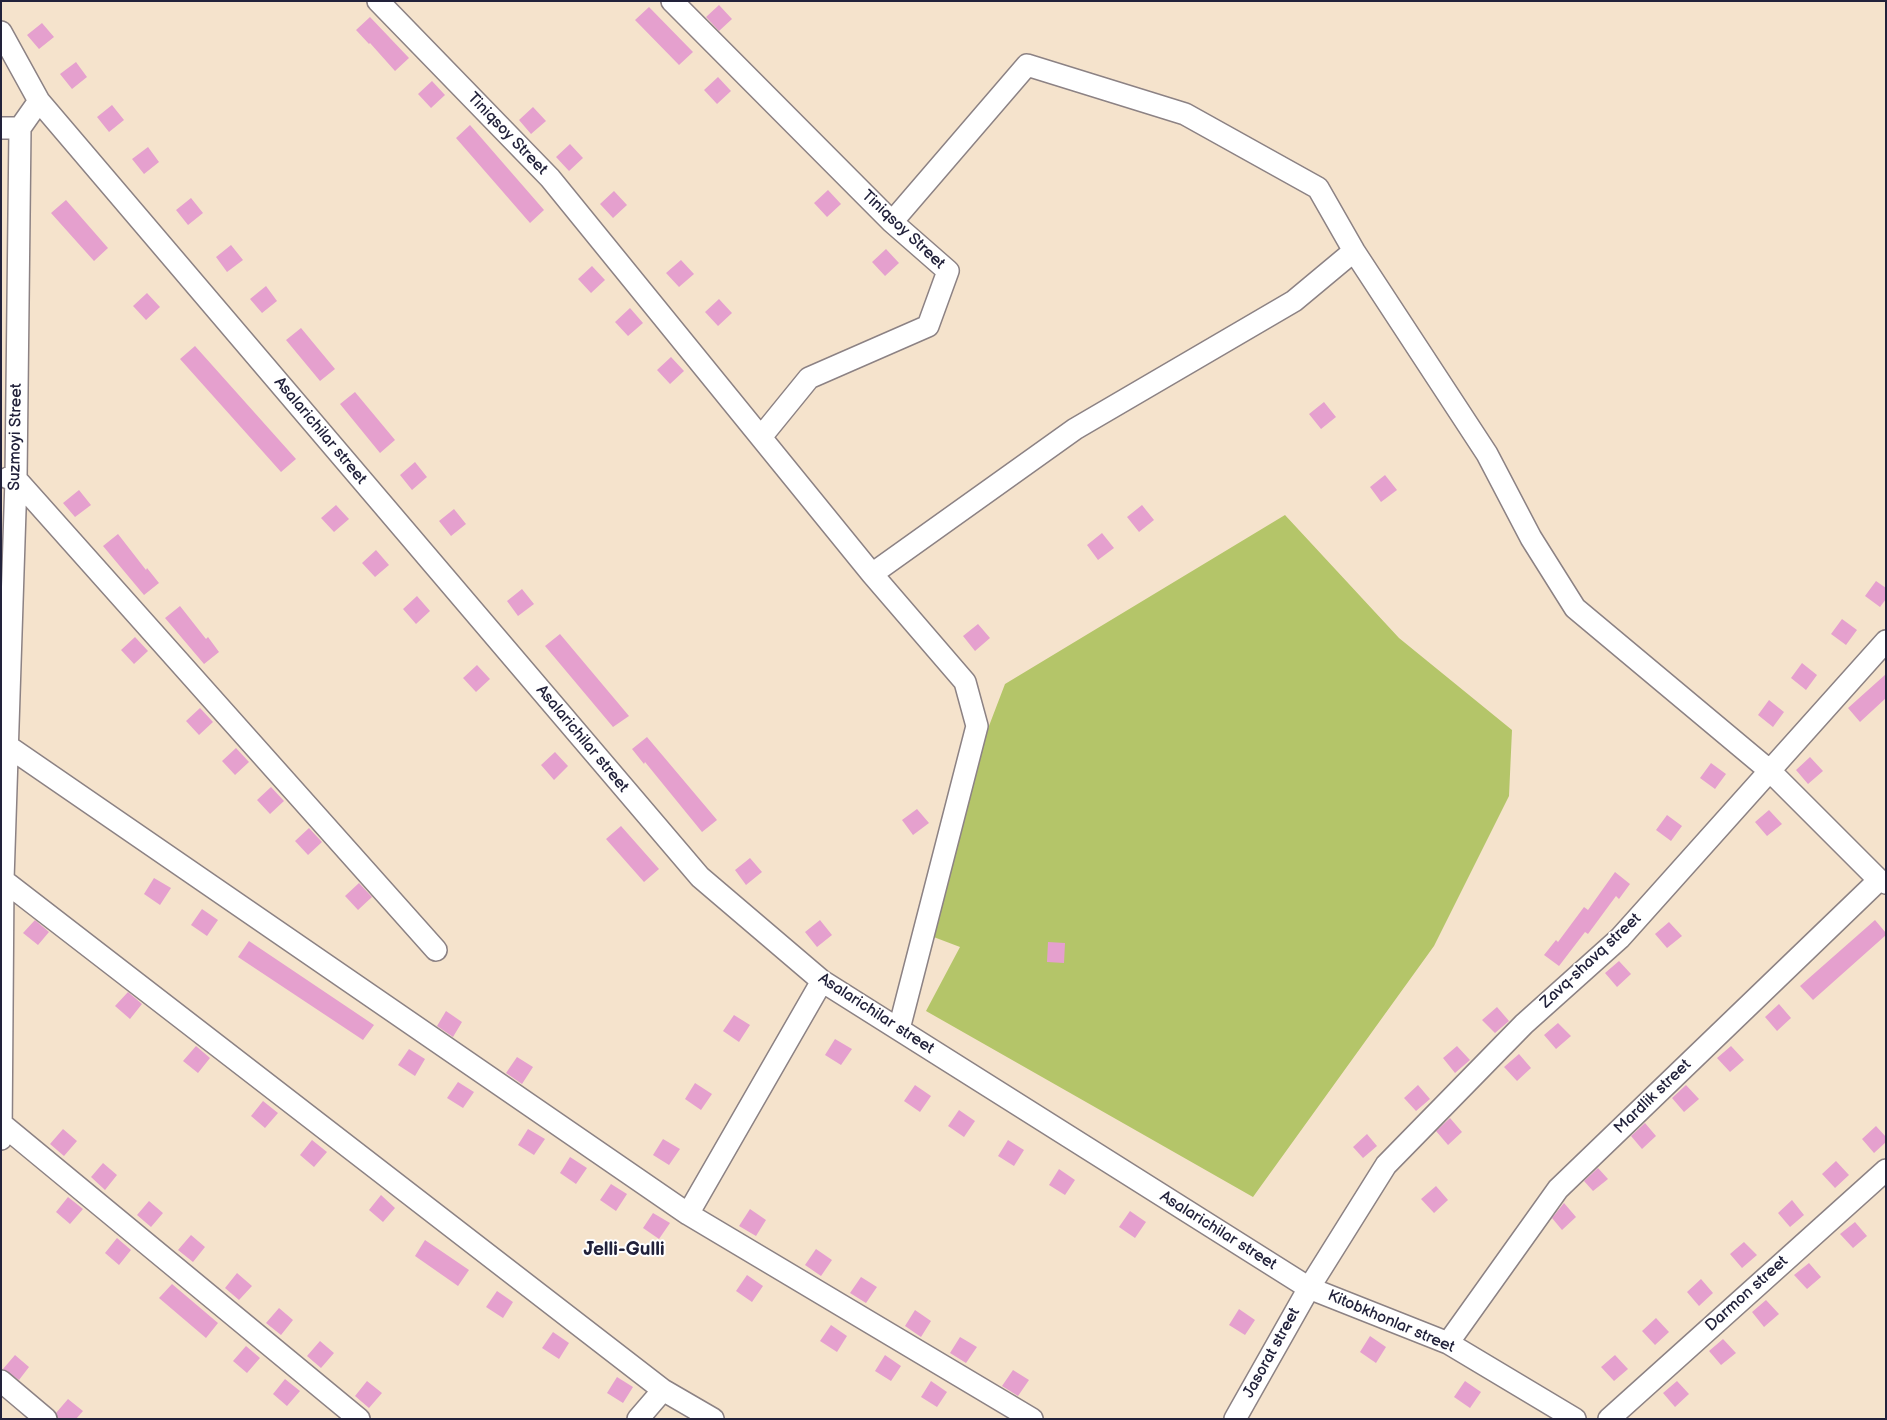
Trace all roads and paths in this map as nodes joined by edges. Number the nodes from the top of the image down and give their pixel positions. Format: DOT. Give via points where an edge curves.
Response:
graph roads {
  1 [pos="378,1"];
  2 [pos="672,1"];
  3 [pos="1,32"];
  4 [pos="39,101"];
  5 [pos="11,128"];
  6 [pos="892,222"];
  7 [pos="1354,251"];
  8 [pos="761,437"];
  9 [pos="8,478"];
  10 [pos="872,574"];
  11 [pos="1886,641"];
  12 [pos="8,746"];
  13 [pos="1770,771"];
  14 [pos="3,880"];
  15 [pos="1882,881"];
  16 [pos="436,950"];
  17 [pos="822,981"];
  18 [pos="899,1029"];
  19 [pos="2,1132"];
  20 [pos="1886,1170"];
  21 [pos="688,1214"];
  22 [pos="1309,1288"];
  23 [pos="1448,1343"];
  24 [pos="1,1381"];
  25 [pos="663,1390"];
  26 [pos="46,1419"];
  27 [pos="359,1419"];
  28 [pos="638,1419"];
  29 [pos="713,1419"];
  30 [pos="1032,1419"];
  31 [pos="1235,1419"];
  32 [pos="1575,1419"];
  33 [pos="1608,1419"];
  1 -- 8 [label="street, Tiniqsoy Street" via="550,178"];
  2 -- 6 [label="street, Tiniqsoy Street"];
  3 -- 4 [label="street, Asalarichilar street"];
  4 -- 5 [label="street, Suzmoyi Street"];
  4 -- 17 [label="street, Asalarichilar street" via="700,878"];
  5 -- 9 [label="street, Suzmoyi Street"];
  6 -- 7 [label="street" via="1027,65 1185,114 1318,188"];
  6 -- 8 [label="street, Tiniqsoy Street" via="948,271 928,326 809,378"];
  7 -- 10 [label="street" via="1294,301 1075,429"];
  7 -- 13 [label="street" via="1487,454 1531,538 1575,608"];
  8 -- 10 [label="street, Tiniqsoy Street"];
  9 -- 12 [label="street, Suzmoyi Street"];
  9 -- 16 [label="street"];
  10 -- 18 [label="street, Tiniqsoy Street" via="965,682 977,726"];
  11 -- 13 [label="street, Zavq-shavq street"];
  12 -- 14 [label="street, Suzmoyi Street"];
  12 -- 21 [label="street"];
  13 -- 15 [label="street"];
  13 -- 22 [label="street, Zavq-shavq street" via="1620,938 1524,1024 1386,1165"];
  14 -- 19 [label="street, Suzmoyi Street"];
  14 -- 25 [label="street"];
  15 -- 23 [label="street, Mardlik street" via="1558,1189"];
  17 -- 18 [label="street, Asalarichilar street"];
  17 -- 21 [label="street"];
  18 -- 22 [label="street, Asalarichilar street"];
  19 -- 27 [label="street"];
  20 -- 33 [label="street, Darmon street"];
  21 -- 30 [label="street"];
  22 -- 23 [label="street, Kitobkhonlar street"];
  22 -- 31 [label="street, Jasorat street"];
  23 -- 32 [label="street, Kitobkhonlar street"];
  24 -- 26 [label="street"];
  25 -- 28 [label="street"];
  25 -- 29 [label="street"];
}
